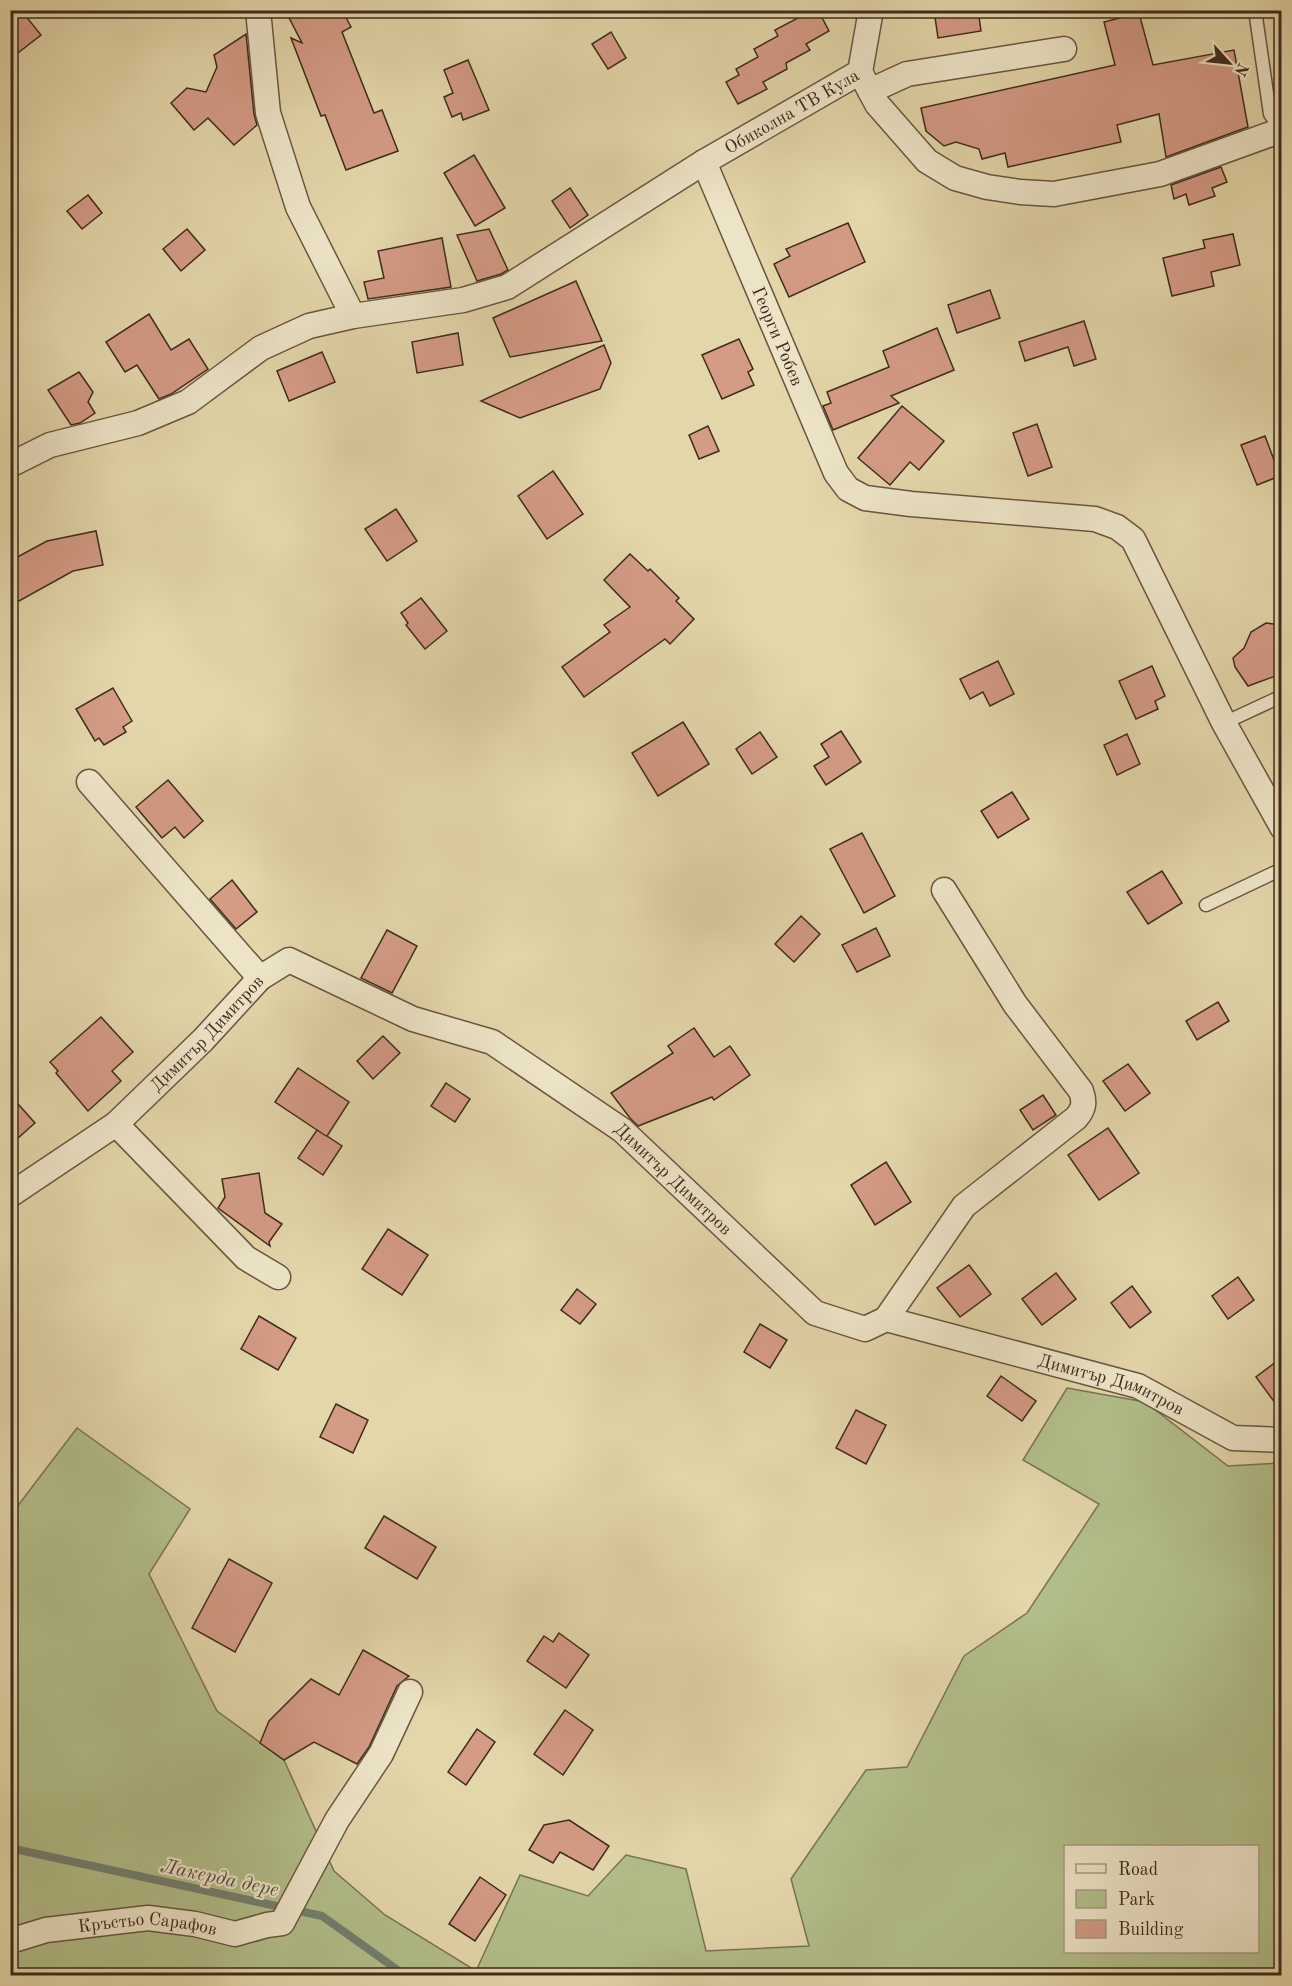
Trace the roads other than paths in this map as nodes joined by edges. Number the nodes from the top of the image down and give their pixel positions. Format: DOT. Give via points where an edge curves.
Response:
graph roads {
  1 [pos="258,10"];
  2 [pos="871,10"];
  3 [pos="1255,10"];
  4 [pos="1064,49"];
  5 [pos="865,81"];
  6 [pos="1281,130"];
  7 [pos="704,162"];
  8 [pos="353,316"];
  9 [pos="10,465"];
  10 [pos="1281,696"];
  11 [pos="1224,723"];
  12 [pos="89,782"];
  13 [pos="1281,827"];
  14 [pos="1281,869"];
  15 [pos="944,890"];
  16 [pos="1206,905"];
  17 [pos="260,978"];
  18 [pos="116,1124"];
  19 [pos="10,1195"];
  20 [pos="278,1277"];
  21 [pos="886,1319"];
  22 [pos="1281,1440"];
  23 [pos="410,1692"];
  24 [pos="10,1941"];
  1 -- 8 [label="street" via="268,113 298,207"];
  2 -- 5 [label="street"];
  3 -- 6 [label="lane" via="1270,114"];
  4 -- 5 [label="street"];
  5 -- 6 [label="street, Обиколна ТВ Кула" via="877,104 927,161 955,178 1020,192 1054,194 1160,174"];
  5 -- 7 [label="street, Обиколна ТВ Кула"];
  7 -- 8 [label="street, Обиколна ТВ Кула" via="507,287 463,300"];
  7 -- 11 [label="street, Георги Робев" via="836,473 848,489 865,498 1095,519 1117,527 1133,539"];
  8 -- 9 [label="street, Обиколна ТВ Кула" via="309,326 261,348 188,402 138,423 50,444"];
  10 -- 11 [label="lane"];
  11 -- 13 [label="street"];
  12 -- 17 [label="street"];
  14 -- 16 [label="lane"];
  15 -- 21 [label="street" via="1015,1004 1081,1091 1084,1102 1076,1118 964,1206"];
  17 -- 18 [label="street, Димитър Димитров"];
  17 -- 21 [label="street, Димитър Димитров" via="289,960 413,1019 492,1042 622,1130 815,1313 865,1329"];
  18 -- 19 [label="street, Димитър Димитров"];
  18 -- 20 [label="street" via="246,1258"];
  21 -- 22 [label="street, Димитър Димитров" via="1138,1386 1233,1438"];
  23 -- 24 [label="street, Кръстьо Сарафов" via="381,1754 337,1820 282,1923 235,1934 148,1918 46,1930"];
}
